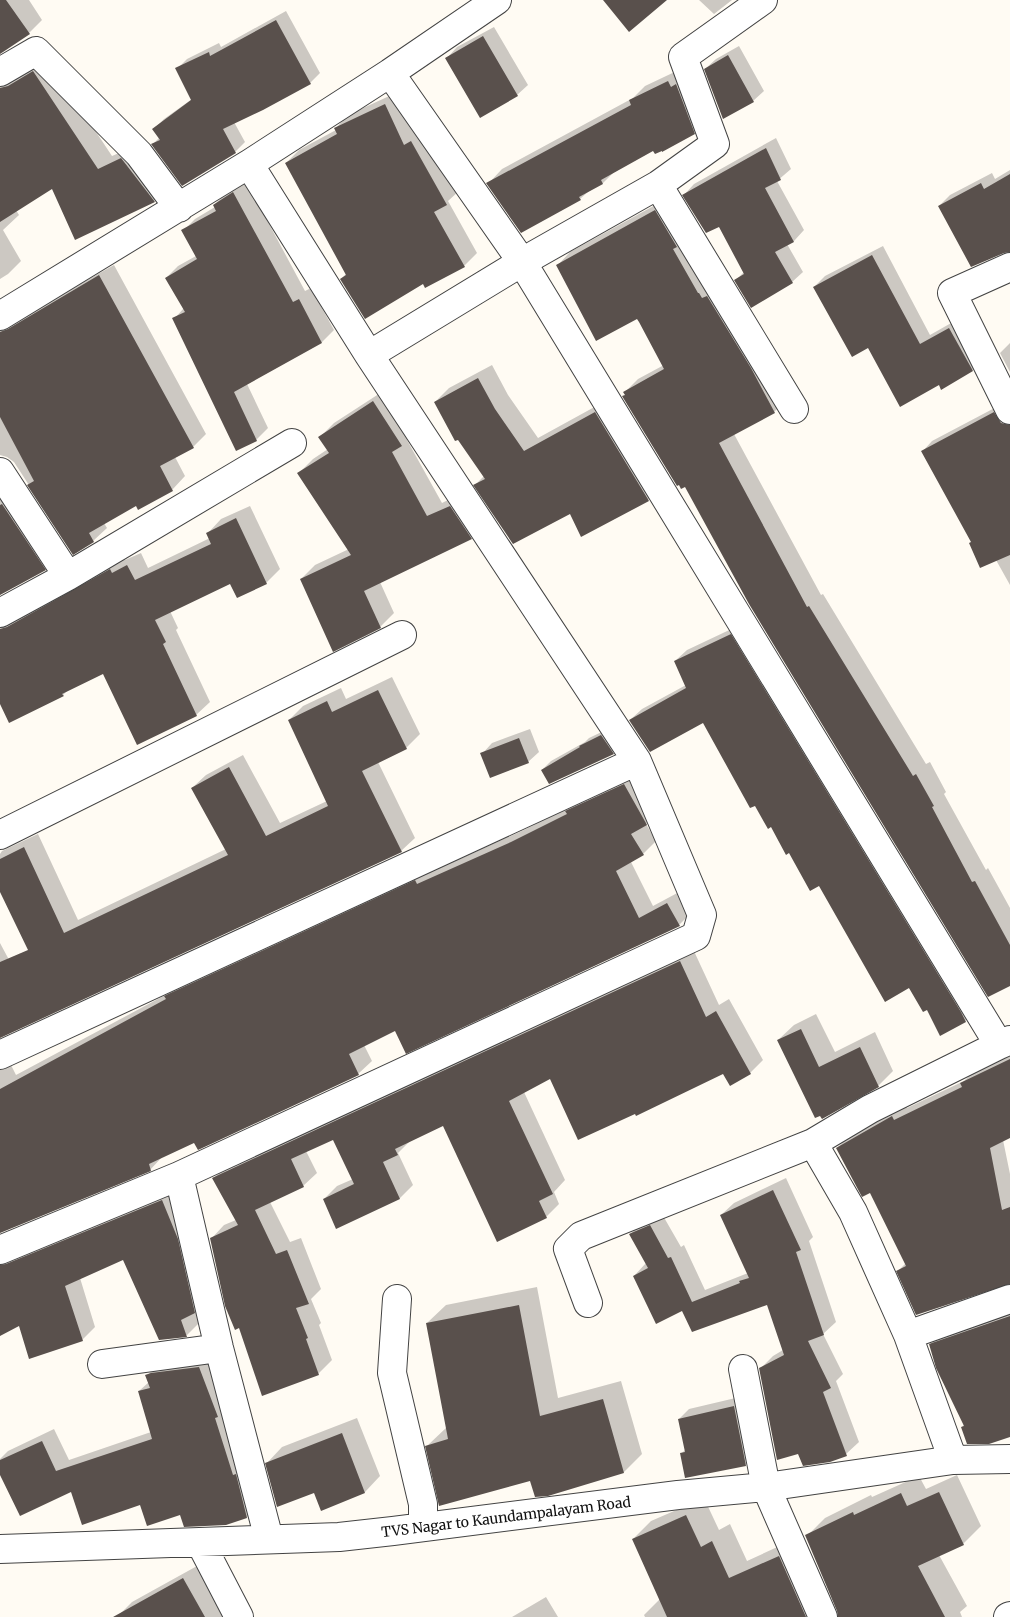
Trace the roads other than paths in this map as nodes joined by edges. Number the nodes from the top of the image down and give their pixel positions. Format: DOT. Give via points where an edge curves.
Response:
graph roads {
  1 [pos="497,0"];
  2 [pos="763,0"];
  3 [pos="0,72"];
  4 [pos="390,73"];
  5 [pos="249,164"];
  6 [pos="658,185"];
  7 [pos="179,208"];
  8 [pos="522,262"];
  9 [pos="1010,267"];
  10 [pos="0,316"];
  11 [pos="369,355"];
  12 [pos="794,409"];
  13 [pos="1010,410"];
  14 [pos="292,442"];
  15 [pos="0,472"];
  16 [pos="68,576"];
  17 [pos="0,613"];
  18 [pos="402,635"];
  19 [pos="637,761"];
  20 [pos="0,835"];
  21 [pos="1005,1042"];
  22 [pos="0,1055"];
  23 [pos="813,1143"];
  24 [pos="179,1176"];
  25 [pos="0,1250"];
  26 [pos="397,1299"];
  27 [pos="1010,1299"];
  28 [pos="588,1303"];
  29 [pos="908,1335"];
  30 [pos="219,1348"];
  31 [pos="102,1364"];
  32 [pos="743,1369"];
  33 [pos="1010,1459"];
  34 [pos="953,1460"];
  35 [pos="766,1486"];
  36 [pos="423,1527"];
  37 [pos="269,1539"];
  38 [pos="200,1542"];
  39 [pos="0,1549"];
  40 [pos="239,1617"];
  41 [pos="823,1617"];
  1 -- 4 [label="street"];
  2 -- 6 [label="street" via="683,57 715,144"];
  3 -- 7 [label="street" via="36,51 139,154"];
  4 -- 5 [label="street"];
  4 -- 8 [label="street"];
  5 -- 7 [label="street"];
  5 -- 11 [label="street"];
  6 -- 8 [label="street"];
  6 -- 12 [label="street"];
  7 -- 10 [label="street"];
  8 -- 11 [label="street"];
  8 -- 21 [label="street"];
  9 -- 13 [label="street" via="952,293"];
  11 -- 19 [label="street"];
  14 -- 16 [label="street"];
  15 -- 16 [label="street"];
  16 -- 17 [label="street"];
  18 -- 20 [label="street"];
  19 -- 22 [label="street"];
  19 -- 24 [label="street" via="702,915 696,936"];
  21 -- 23 [label="street" via="870,1109"];
  23 -- 28 [label="street" via="580,1236 568,1249"];
  23 -- 29 [label="street" via="852,1212"];
  24 -- 25 [label="street"];
  24 -- 30 [label="street"];
  26 -- 36 [label="street" via="392,1372 423,1504"];
  27 -- 29 [label="street"];
  29 -- 34 [label="street"];
  30 -- 31 [label="street"];
  30 -- 37 [label="street"];
  32 -- 35 [label="street"];
  33 -- 34 [label="street, TVS Nagar to Kaundampalayam Road"];
  34 -- 35 [label="street, TVS Nagar to Kaundampalayam Road"];
  35 -- 36 [label="street, TVS Nagar to Kaundampalayam Road"];
  35 -- 41 [label="street"];
  36 -- 37 [label="street, TVS Nagar to Kaundampalayam Road"];
  37 -- 38 [label="street, TVS Nagar to Kaundampalayam Road"];
  38 -- 39 [label="street, TVS Nagar to Kaundampalayam Road"];
  38 -- 40 [label="street"];
}
